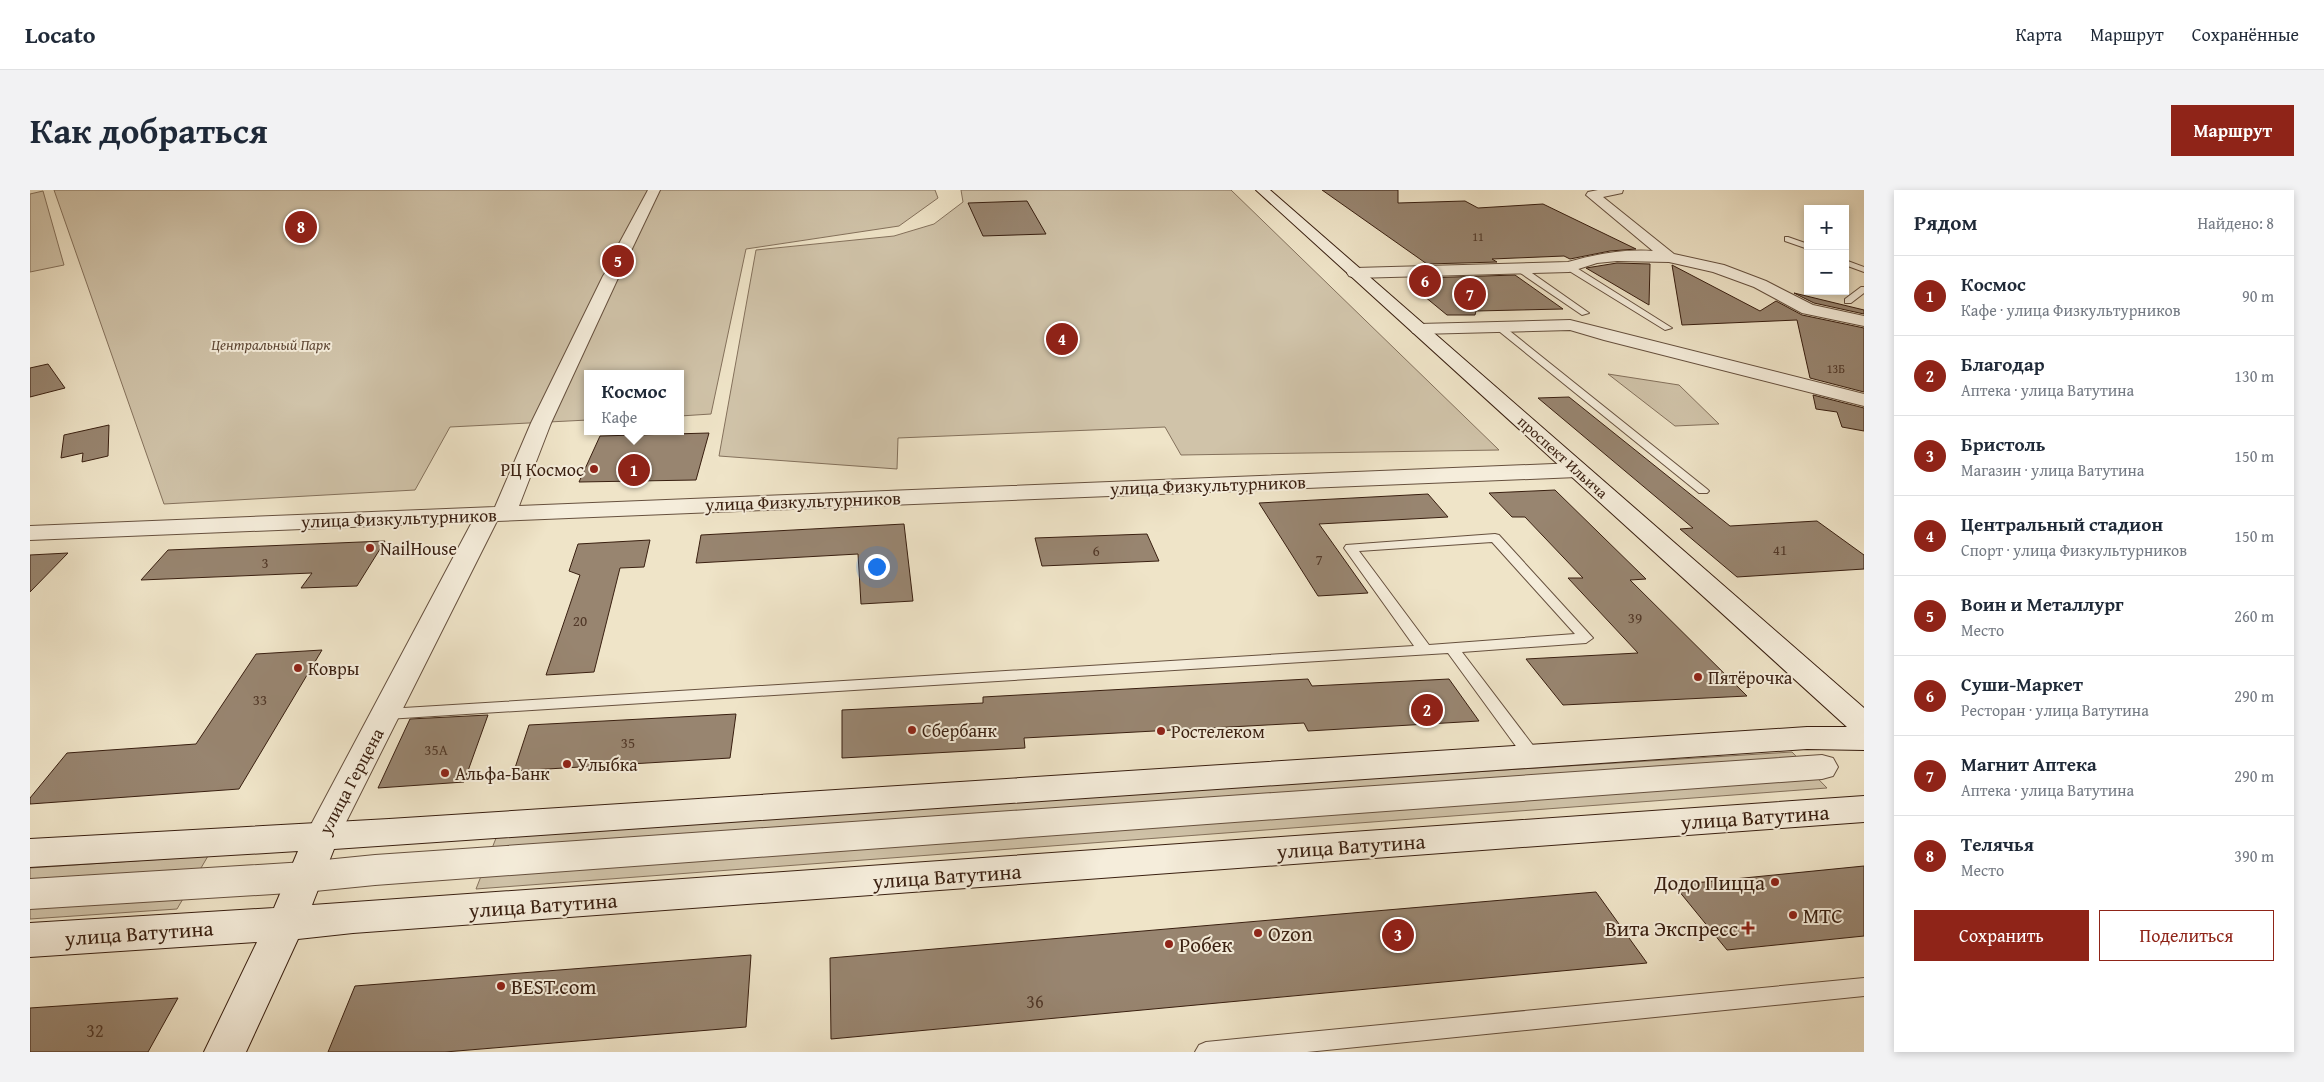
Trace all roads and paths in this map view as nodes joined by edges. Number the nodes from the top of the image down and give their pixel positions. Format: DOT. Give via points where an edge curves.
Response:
graph roads {
  1 [pos="654,190"];
  2 [pos="1262,190"];
  3 [pos="1617,190"];
  4 [pos="1788,239"];
  5 [pos="1804,245"];
  6 [pos="622,253"];
  7 [pos="1669,257"];
  8 [pos="1849,264"];
  9 [pos="1569,267"];
  10 [pos="1519,268"];
  11 [pos="1864,270"];
  12 [pos="1355,273"];
  13 [pos="611,276"];
  14 [pos="1864,289"];
  15 [pos="1848,301"];
  16 [pos="1585,313"];
  17 [pos="1864,321"];
  18 [pos="1498,326"];
  19 [pos="1668,328"];
  20 [pos="1419,330"];
  21 [pos="1864,400"];
  22 [pos="1577,470"];
  23 [pos="1703,491"];
  24 [pos="496,514"];
  25 [pos="30,533"];
  26 [pos="1452,648"];
  27 [pos="1425,650"];
  28 [pos="387,714"];
  29 [pos="1864,725"];
  30 [pos="1864,739"];
  31 [pos="1532,756"];
  32 [pos="1822,767"];
  33 [pos="1864,810"];
  34 [pos="322,836"];
  35 [pos="30,853"];
  36 [pos="304,877"];
  37 [pos="30,894"];
  38 [pos="286,924"];
  39 [pos="30,940"];
  40 [pos="1864,987"];
  41 [pos="225,1052"];
  42 [pos="1206,1052"];
  1 -- 6 [label="street"];
  2 -- 12 [label="street, проспект Ильича"];
  3 -- 7 [label="street" via="1594,195"];
  4 -- 5 [label="lane"];
  7 -- 9 [label="street" via="1617,256"];
  7 -- 17 [label="street" via="1718,268 1760,284 1808,309"];
  8 -- 11 [label="lane"];
  9 -- 10 [label="street"];
  9 -- 19 [label="lane"];
  10 -- 12 [label="street"];
  10 -- 16 [label="lane"];
  12 -- 20 [label="street, проспект Ильича"];
  13 -- 24 [label="street, улица Герцена"];
  14 -- 15 [label="lane"];
  18 -- 20 [label="street"];
  18 -- 21 [label="street" via="1588,328"];
  18 -- 23 [label="lane"];
  20 -- 22 [label="street, проспект Ильича"];
  22 -- 24 [label="street, улица Физкультурников"];
  22 -- 29 [label="street, проспект Ильича"];
  24 -- 25 [label="street, улица Физкультурников"];
  24 -- 28 [label="street, улица Герцена"];
  26 -- 27 [label="lane"];
  26 -- 27 [label="lane" via="1586,638 1495,538 1350,548"];
  26 -- 31 [label="lane"];
  27 -- 28 [label="lane"];
  28 -- 34 [label="street, улица Герцена"];
  30 -- 31 [label="street" via="1807,738"];
  31 -- 34 [label="street"];
  32 -- 36 [label="street"];
  33 -- 38 [label="street, улица Ватутина"];
  34 -- 35 [label="street"];
  34 -- 36 [label="street, улица Герцена"];
  36 -- 37 [label="street"];
  36 -- 38 [label="street, улица Герцена"];
  38 -- 39 [label="street, улица Ватутина"];
  38 -- 41 [label="street, улица Герцена"];
  40 -- 42 [label="lane"];
}
